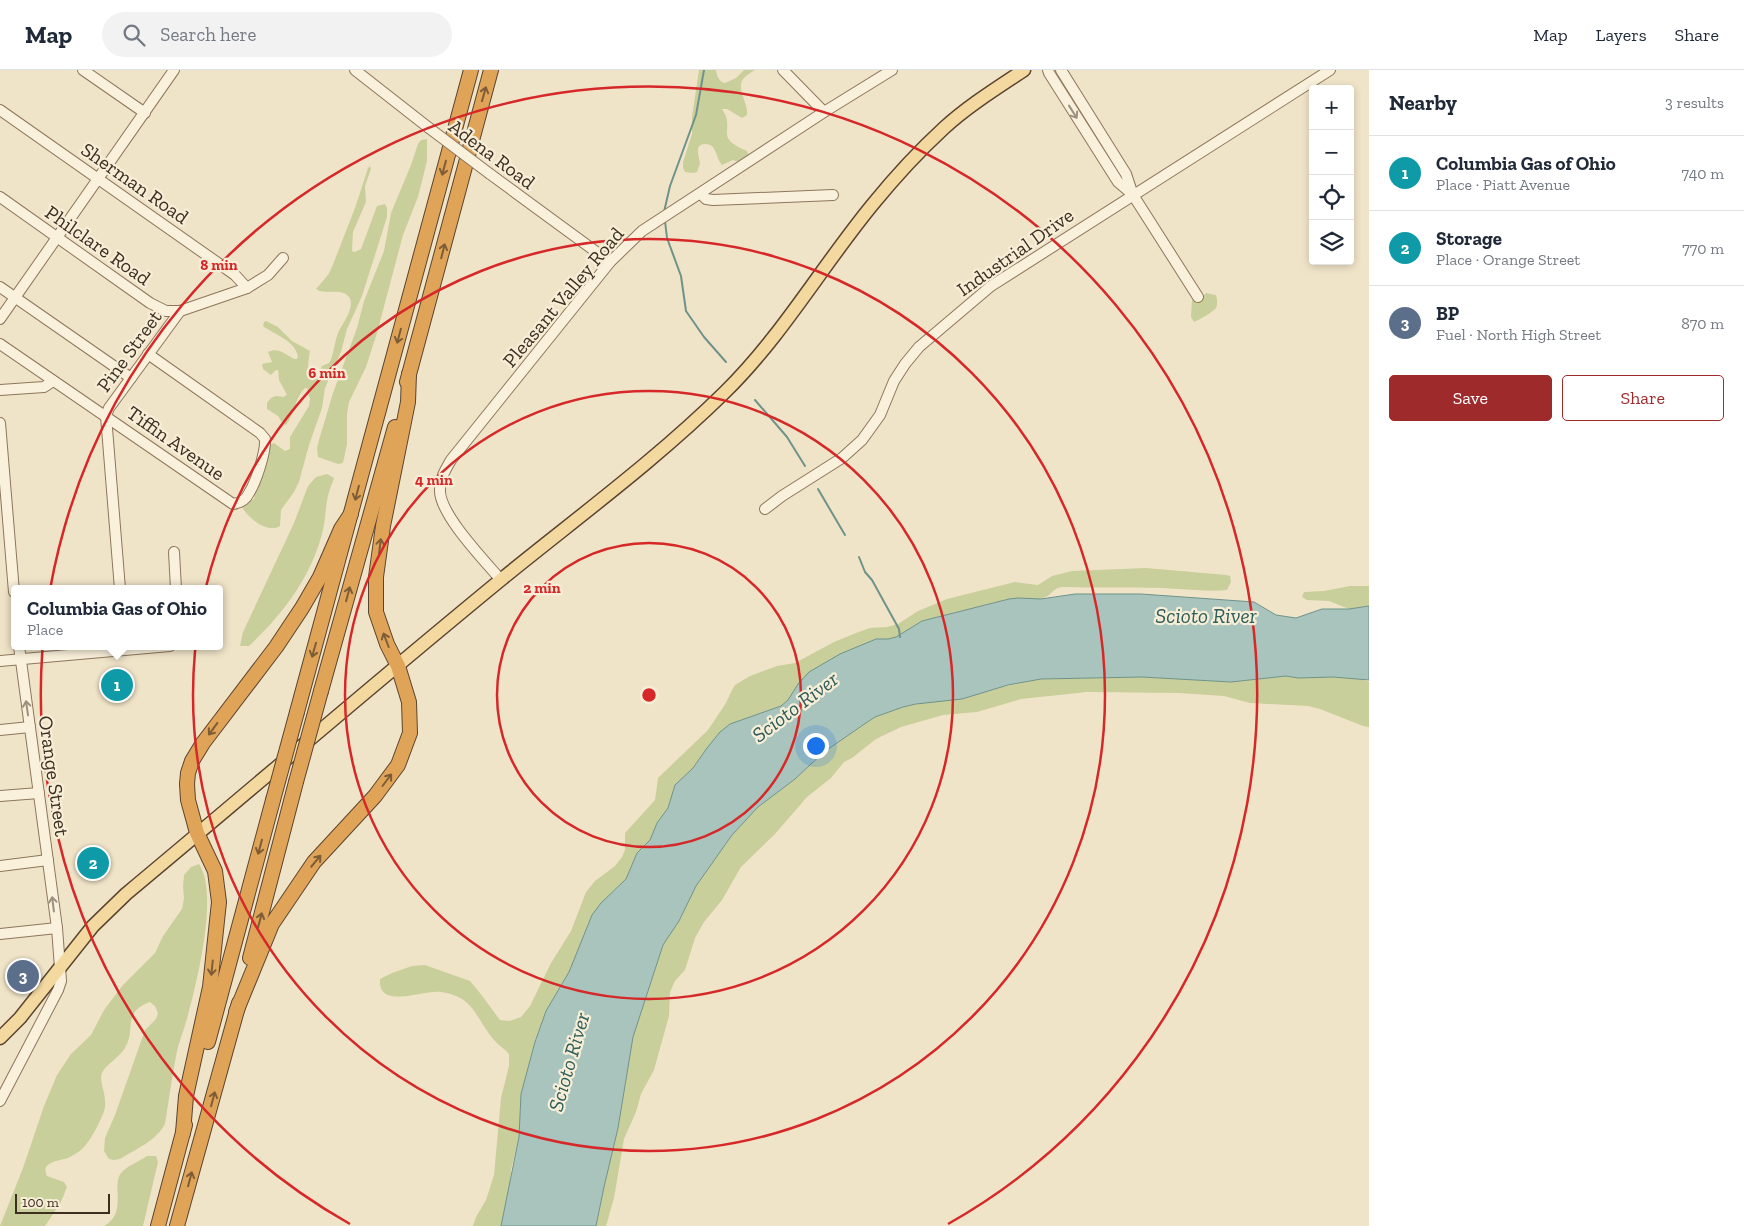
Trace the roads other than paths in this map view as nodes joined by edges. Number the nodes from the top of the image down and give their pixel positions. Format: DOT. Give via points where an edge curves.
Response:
graph roads {
  1 [pos="83,70"];
  2 [pos="174,70"];
  3 [pos="355,70"];
  4 [pos="471,70"];
  5 [pos="491,70"];
  6 [pos="782,70"];
  7 [pos="892,70"];
  8 [pos="1024,70"];
  9 [pos="1048,70"];
  10 [pos="1061,70"];
  11 [pos="1330,70"];
  12 [pos="0,110"];
  13 [pos="824,112"];
  14 [pos="145,113"];
  15 [pos="99,178"];
  16 [pos="700,194"];
  17 [pos="833,195"];
  18 [pos="1133,195"];
  19 [pos="0,197"];
  20 [pos="58,238"];
  21 [pos="283,258"];
  22 [pos="610,262"];
  23 [pos="0,287"];
  24 [pos="247,288"];
  25 [pos="1198,297"];
  26 [pos="16,298"];
  27 [pos="180,311"];
  28 [pos="0,319"];
  29 [pos="0,344"];
  30 [pos="148,354"];
  31 [pos="409,374"];
  32 [pos="131,378"];
  33 [pos="53,381"];
  34 [pos="0,390"];
  35 [pos="106,416"];
  36 [pos="0,423"];
  37 [pos="765,509"];
  38 [pos="351,514"];
  39 [pos="174,552"];
  40 [pos="501,580"];
  41 [pos="13,585"];
  42 [pos="120,585"];
  43 [pos="176,585"];
  44 [pos="19,650"];
  45 [pos="115,650"];
  46 [pos="20,660"];
  47 [pos="0,661"];
  48 [pos="398,666"];
  49 [pos="30,727"];
  50 [pos="0,730"];
  51 [pos="39,793"];
  52 [pos="0,796"];
  53 [pos="197,833"];
  54 [pos="48,860"];
  55 [pos="0,866"];
  56 [pos="57,928"];
  57 [pos="0,934"];
  58 [pos="60,970"];
  59 [pos="236,1012"];
  60 [pos="0,1038"];
  61 [pos="191,1092"];
  62 [pos="0,1101"];
  63 [pos="158,1226"];
  64 [pos="177,1226"];
  1 -- 14 [label="street"];
  2 -- 14 [label="street"];
  3 -- 22 [label="street, Adena Road, bridge"];
  4 -- 38 [label="highway, one-way"];
  31 -- 5 [label="highway, one-way"];
  6 -- 13 [label="street"];
  7 -- 13 [label="street, Pleasant Valley Road"];
  8 -- 40 [label="main road" via="946,126 911,161 873,204 778,332 726,391 649,459"];
  9 -- 18 [label="street, one-way" via="1118,182"];
  10 -- 18 [label="street" via="1126,174"];
  11 -- 18 [label="street, Industrial Drive"];
  12 -- 15 [label="street, Sherman Road"];
  13 -- 16 [label="street, Pleasant Valley Road"];
  14 -- 15 [label="street"];
  15 -- 20 [label="street"];
  15 -- 24 [label="street, Sherman Road" via="235,275"];
  16 -- 17 [label="street" via="713,200"];
  16 -- 22 [label="street, Pleasant Valley Road" via="642,231"];
  18 -- 25 [label="street"];
  18 -- 37 [label="street, Industrial Drive" via="1008,274 940,328 905,364 880,415 862,440 842,458"];
  19 -- 20 [label="street, Philclare Road"];
  20 -- 26 [label="street"];
  20 -- 27 [label="street, Philclare Road" via="150,303 166,311"];
  21 -- 24 [label="street, Pine Street" via="268,275"];
  22 -- 40 [label="street, Pleasant Valley Road" via="451,460 444,473 440,496 446,511"];
  23 -- 26 [label="street"];
  24 -- 27 [label="street, Pine Street"];
  26 -- 28 [label="street"];
  26 -- 32 [label="street"];
  27 -- 30 [label="street, Pine Street"];
  29 -- 33 [label="street, Tiffin Avenue"];
  30 -- 32 [label="street, Pine Street"];
  30 -- 35 [label="street, Tiffin Avenue" via="265,439 264,454 250,493 233,504"];
  48 -- 31 [label="highway, one-way" via="376,612 376,578 408,402"];
  59 -- 31 [label="highway, one-way, bridge"];
  32 -- 35 [label="street, Pine Street"];
  33 -- 34 [label="street" via="44,386"];
  33 -- 35 [label="street, Tiffin Avenue"];
  35 -- 42 [label="street, Pine Street"];
  36 -- 41 [label="street"];
  38 -- 53 [label="highway, one-way" via="302,608 192,761 187,784 188,800"];
  38 -- 61 [label="highway, one-way, bridge"];
  39 -- 43 [label="street"];
  40 -- 48 [label="main road"];
  44 -- 46 [label="street, Orange Street"];
  45 -- 46 [label="street"];
  46 -- 47 [label="street"];
  49 -- 46 [label="street, Orange Street, one-way"];
  48 -- 53 [label="main road"];
  59 -- 48 [label="highway, one-way" via="272,924 314,862 375,796 398,764 410,733 409,702"];
  49 -- 50 [label="street"];
  49 -- 51 [label="street, Orange Street"];
  51 -- 52 [label="street"];
  51 -- 54 [label="street, Orange Street"];
  53 -- 58 [label="main road" via="110,909"];
  53 -- 61 [label="highway, one-way" via="215,871 219,902 210,987"];
  54 -- 55 [label="street"];
  56 -- 54 [label="street, Orange Street, one-way"];
  56 -- 57 [label="street"];
  56 -- 58 [label="street, Orange Street"];
  58 -- 60 [label="main road"];
  58 -- 62 [label="street, Orange Street" via="58,990"];
  64 -- 59 [label="highway, one-way"];
  61 -- 63 [label="highway"];
}
